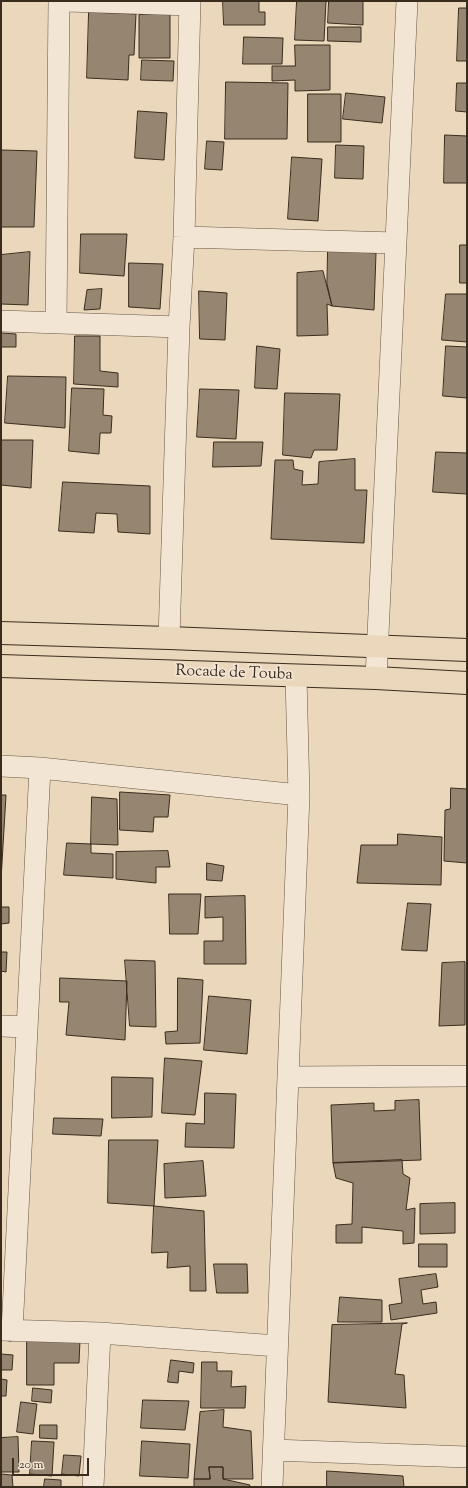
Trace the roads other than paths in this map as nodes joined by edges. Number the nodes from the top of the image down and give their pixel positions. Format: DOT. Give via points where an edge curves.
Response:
graph roads {
  1 [pos="59,1"];
  2 [pos="67,1"];
  3 [pos="407,1"];
  4 [pos="190,3"];
  5 [pos="184,238"];
  6 [pos="396,243"];
  7 [pos="1,321"];
  8 [pos="56,322"];
  9 [pos="180,327"];
  10 [pos="1,633"];
  11 [pos="169,638"];
  12 [pos="377,647"];
  13 [pos="467,650"];
  14 [pos="1,666"];
  15 [pos="296,676"];
  16 [pos="376,678"];
  17 [pos="467,683"];
  18 [pos="1,766"];
  19 [pos="40,768"];
  20 [pos="300,795"];
  21 [pos="1,1026"];
  22 [pos="27,1027"];
  23 [pos="467,1076"];
  24 [pos="289,1077"];
  25 [pos="7,1330"];
  26 [pos="100,1333"];
  27 [pos="277,1346"];
  28 [pos="273,1450"];
  29 [pos="467,1457"];
  30 [pos="93,1487"];
  31 [pos="272,1487"];
  1 -- 8 [label="street"];
  2 -- 4 [label="street"];
  3 -- 6 [label="street"];
  4 -- 5 [label="street"];
  5 -- 6 [label="street"];
  5 -- 9 [label="street"];
  6 -- 12 [label="street"];
  7 -- 8 [label="street"];
  8 -- 9 [label="street"];
  9 -- 11 [label="street"];
  10 -- 11 [label="main road, Rocade de Touba"];
  11 -- 12 [label="main road, Rocade de Touba"];
  12 -- 13 [label="main road, Rocade de Touba"];
  12 -- 16 [label="street"];
  14 -- 15 [label="main road, Rocade de Touba"];
  15 -- 16 [label="main road, Rocade de Touba"];
  15 -- 20 [label="street"];
  16 -- 17 [label="main road, Rocade de Touba"];
  18 -- 19 [label="street"];
  19 -- 20 [label="street"];
  19 -- 22 [label="street"];
  20 -- 24 [label="street"];
  21 -- 22 [label="street"];
  22 -- 25 [label="street"];
  23 -- 24 [label="street"];
  24 -- 27 [label="street"];
  25 -- 26 [label="street"];
  26 -- 27 [label="street"];
  26 -- 30 [label="street"];
  27 -- 28 [label="street"];
  28 -- 29 [label="street"];
  28 -- 31 [label="street"];
}
